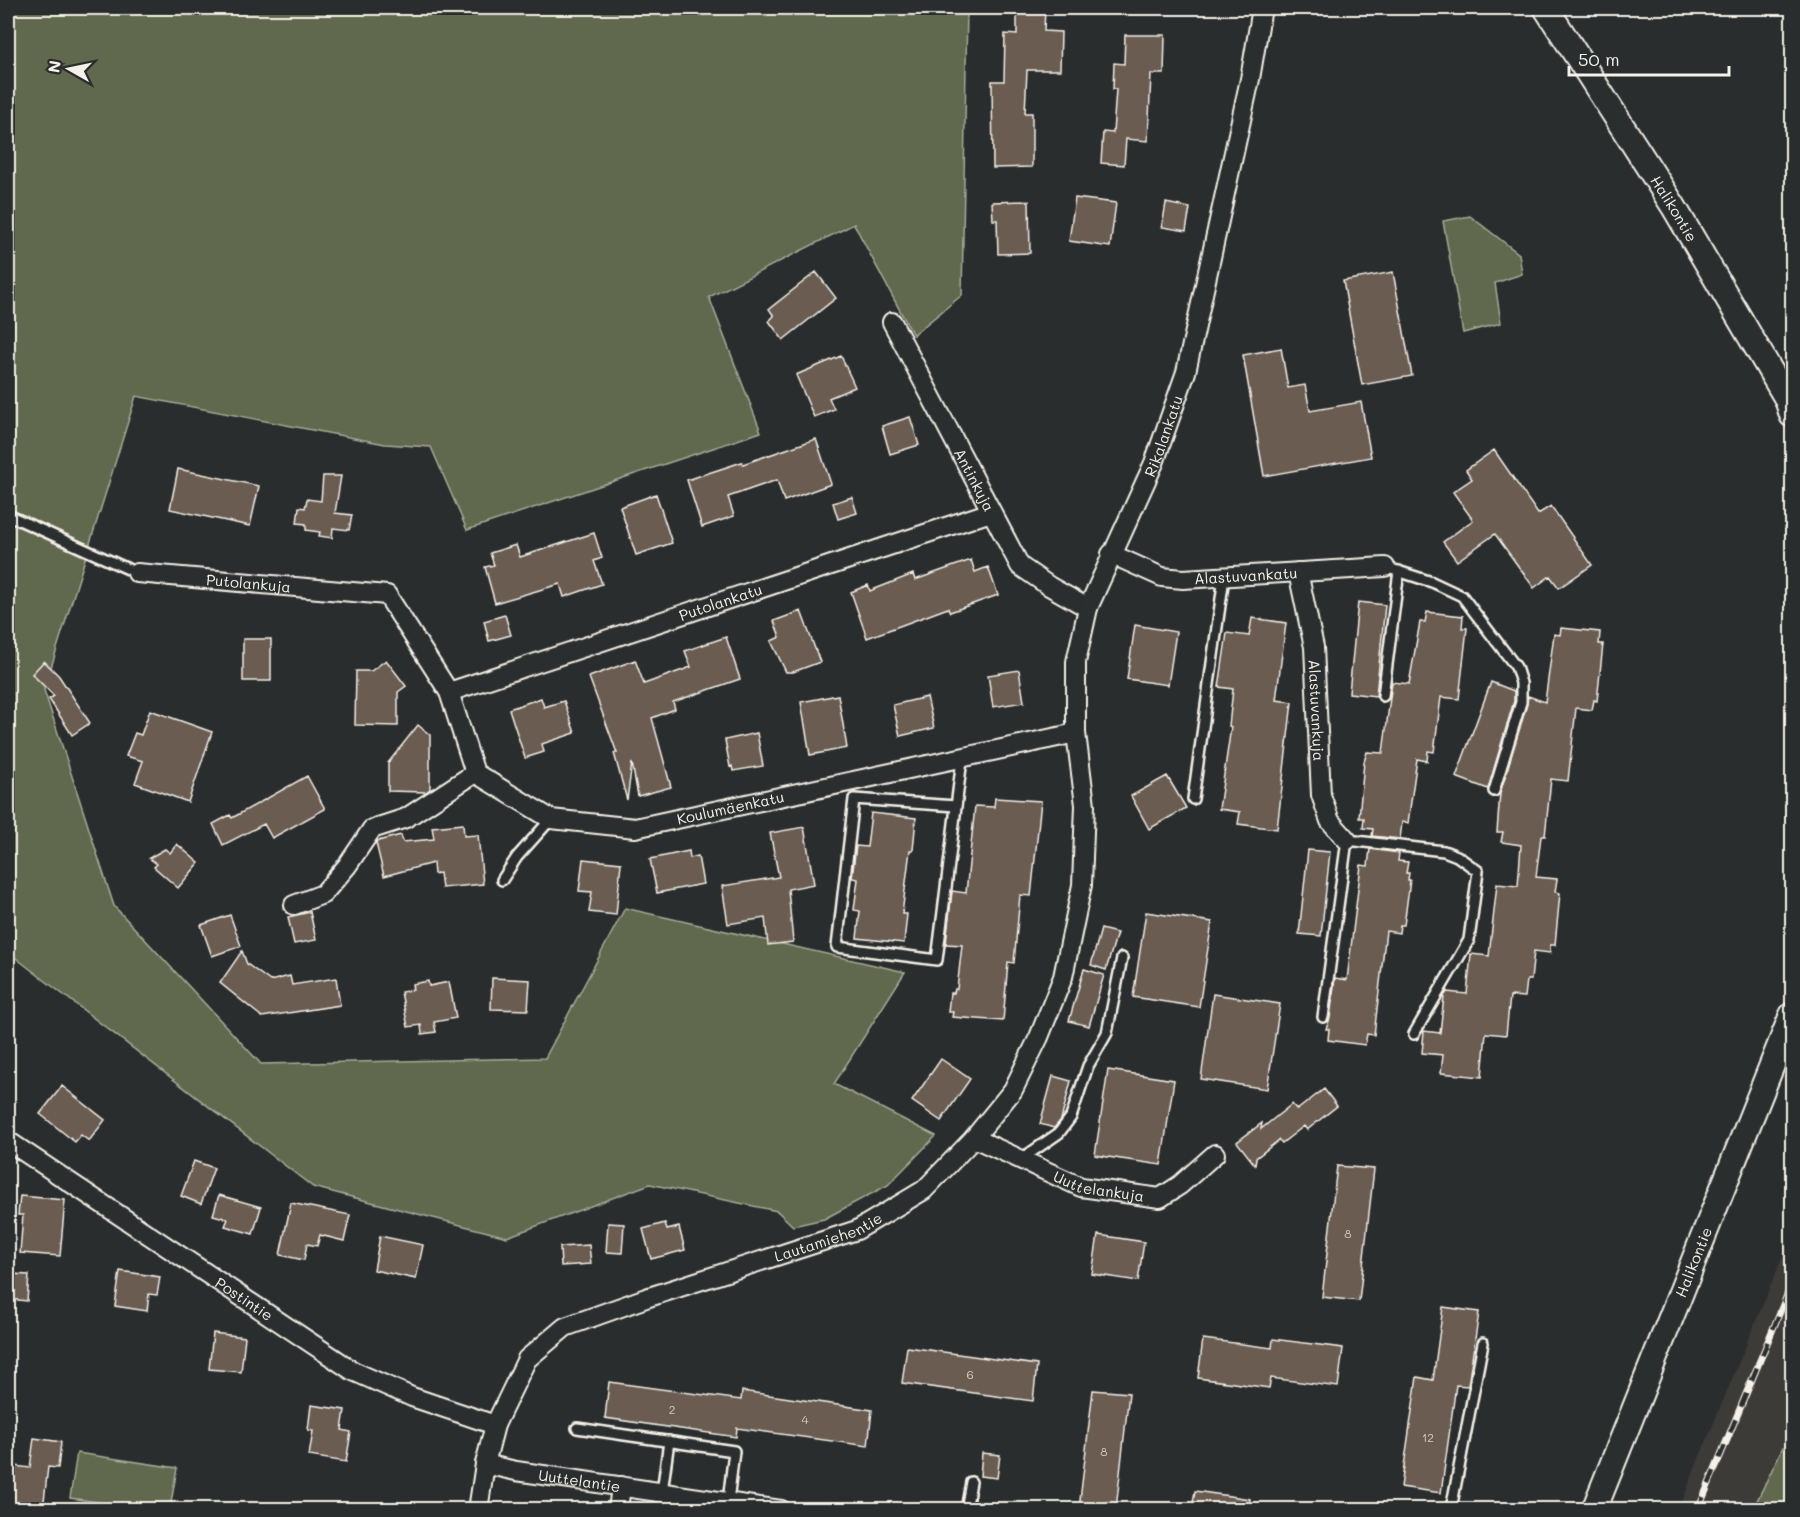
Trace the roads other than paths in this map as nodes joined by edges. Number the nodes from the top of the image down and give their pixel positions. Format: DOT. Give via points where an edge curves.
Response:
graph roads {
  1 [pos="1262,8"];
  2 [pos="1546,8"];
  3 [pos="892,322"];
  4 [pos="1792,415"];
  5 [pos="991,512"];
  6 [pos="8,515"];
  7 [pos="1111,554"];
  8 [pos="1392,569"];
  9 [pos="1298,572"];
  10 [pos="137,573"];
  11 [pos="1224,577"];
  12 [pos="1088,609"];
  13 [pos="449,692"];
  14 [pos="1383,696"];
  15 [pos="1076,733"];
  16 [pos="962,759"];
  17 [pos="475,773"];
  18 [pos="1494,791"];
  19 [pos="1193,798"];
  20 [pos="956,806"];
  21 [pos="550,819"];
  22 [pos="1347,840"];
  23 [pos="1083,858"];
  24 [pos="502,880"];
  25 [pos="294,905"];
  26 [pos="1122,958"];
  27 [pos="1792,1016"];
  28 [pos="1323,1017"];
  29 [pos="1414,1034"];
  30 [pos="974,1138"];
  31 [pos="8,1141"];
  32 [pos="1215,1154"];
  33 [pos="1020,1160"];
  34 [pos="1483,1343"];
  35 [pos="495,1425"];
  36 [pos="577,1428"];
  37 [pos="669,1441"];
  38 [pos="485,1464"];
  39 [pos="971,1482"];
  40 [pos="621,1486"];
  41 [pos="662,1492"];
  42 [pos="728,1502"];
  43 [pos="478,1509"];
  44 [pos="618,1509"];
  45 [pos="781,1509"];
  46 [pos="966,1509"];
  47 [pos="1447,1509"];
  48 [pos="1594,1509"];
  1 -- 7 [label="street, Rikalankatu" via="1186,372 1154,463"];
  2 -- 4 [label="main road, Halikontie" via="1674,207 1787,399"];
  3 -- 5 [label="street, Antinkuja"];
  5 -- 12 [label="street, Antinkuja" via="1020,566"];
  5 -- 13 [label="street, Putolankatu"];
  6 -- 10 [label="lane, Putolankuja"];
  7 -- 11 [label="street, Alastuvankatu" via="1162,577"];
  7 -- 12 [label="street, Rikalankatu"];
  8 -- 9 [label="street, Alastuvankatu"];
  8 -- 14 [label="lane"];
  8 -- 18 [label="lane" via="1462,596 1520,676 1521,702"];
  9 -- 11 [label="street, Alastuvankatu"];
  9 -- 22 [label="street, Alastuvankuja" via="1314,647 1321,795 1330,821"];
  10 -- 13 [label="street, Putolankuja" via="387,595"];
  11 -- 19 [label="lane"];
  12 -- 15 [label="street, Rikalankatu" via="1076,662"];
  13 -- 17 [label="street"];
  15 -- 16 [label="street, Koulumäenkatu"];
  15 -- 23 [label="street, Rikalankatu" via="1085,806"];
  16 -- 20 [label="lane"];
  16 -- 21 [label="street, Koulumäenkatu" via="635,828"];
  17 -- 21 [label="street, Koulumäenkatu"];
  17 -- 25 [label="street" via="406,818 372,829 324,894"];
  20 -- 20 [label="lane" via="937,960 837,947 854,799"];
  21 -- 24 [label="lane"];
  22 -- 28 [label="lane"];
  22 -- 29 [label="lane" via="1444,851 1478,871 1469,940"];
  23 -- 30 [label="street, Lautamiehentie" via="1082,885 1063,977 1013,1090"];
  26 -- 33 [label="lane" via="1107,1033 1088,1066 1071,1117 1059,1132"];
  27 -- 48 [label="main road, Halikontie"];
  30 -- 33 [label="street, Uuttelankuja"];
  30 -- 35 [label="street, Lautamiehentie" via="924,1190 857,1230 565,1327 527,1359"];
  31 -- 35 [label="street, Postintie" via="353,1371 412,1397"];
  32 -- 33 [label="street, Uuttelankuja" via="1160,1198 1081,1187"];
  34 -- 47 [label="lane" via="1452,1504"];
  35 -- 38 [label="street, Lautamiehentie"];
  36 -- 37 [label="lane"];
  37 -- 41 [label="lane"];
  37 -- 42 [label="lane" via="734,1451"];
  38 -- 40 [label="street, Uuttelantie"];
  38 -- 43 [label="street, Lautamiehentie"];
  39 -- 46 [label="lane"];
  40 -- 41 [label="street, Uuttelantie"];
  40 -- 44 [label="street"];
  41 -- 42 [label="street, Uuttelantie"];
  42 -- 45 [label="street, Uuttelantie"];
}
